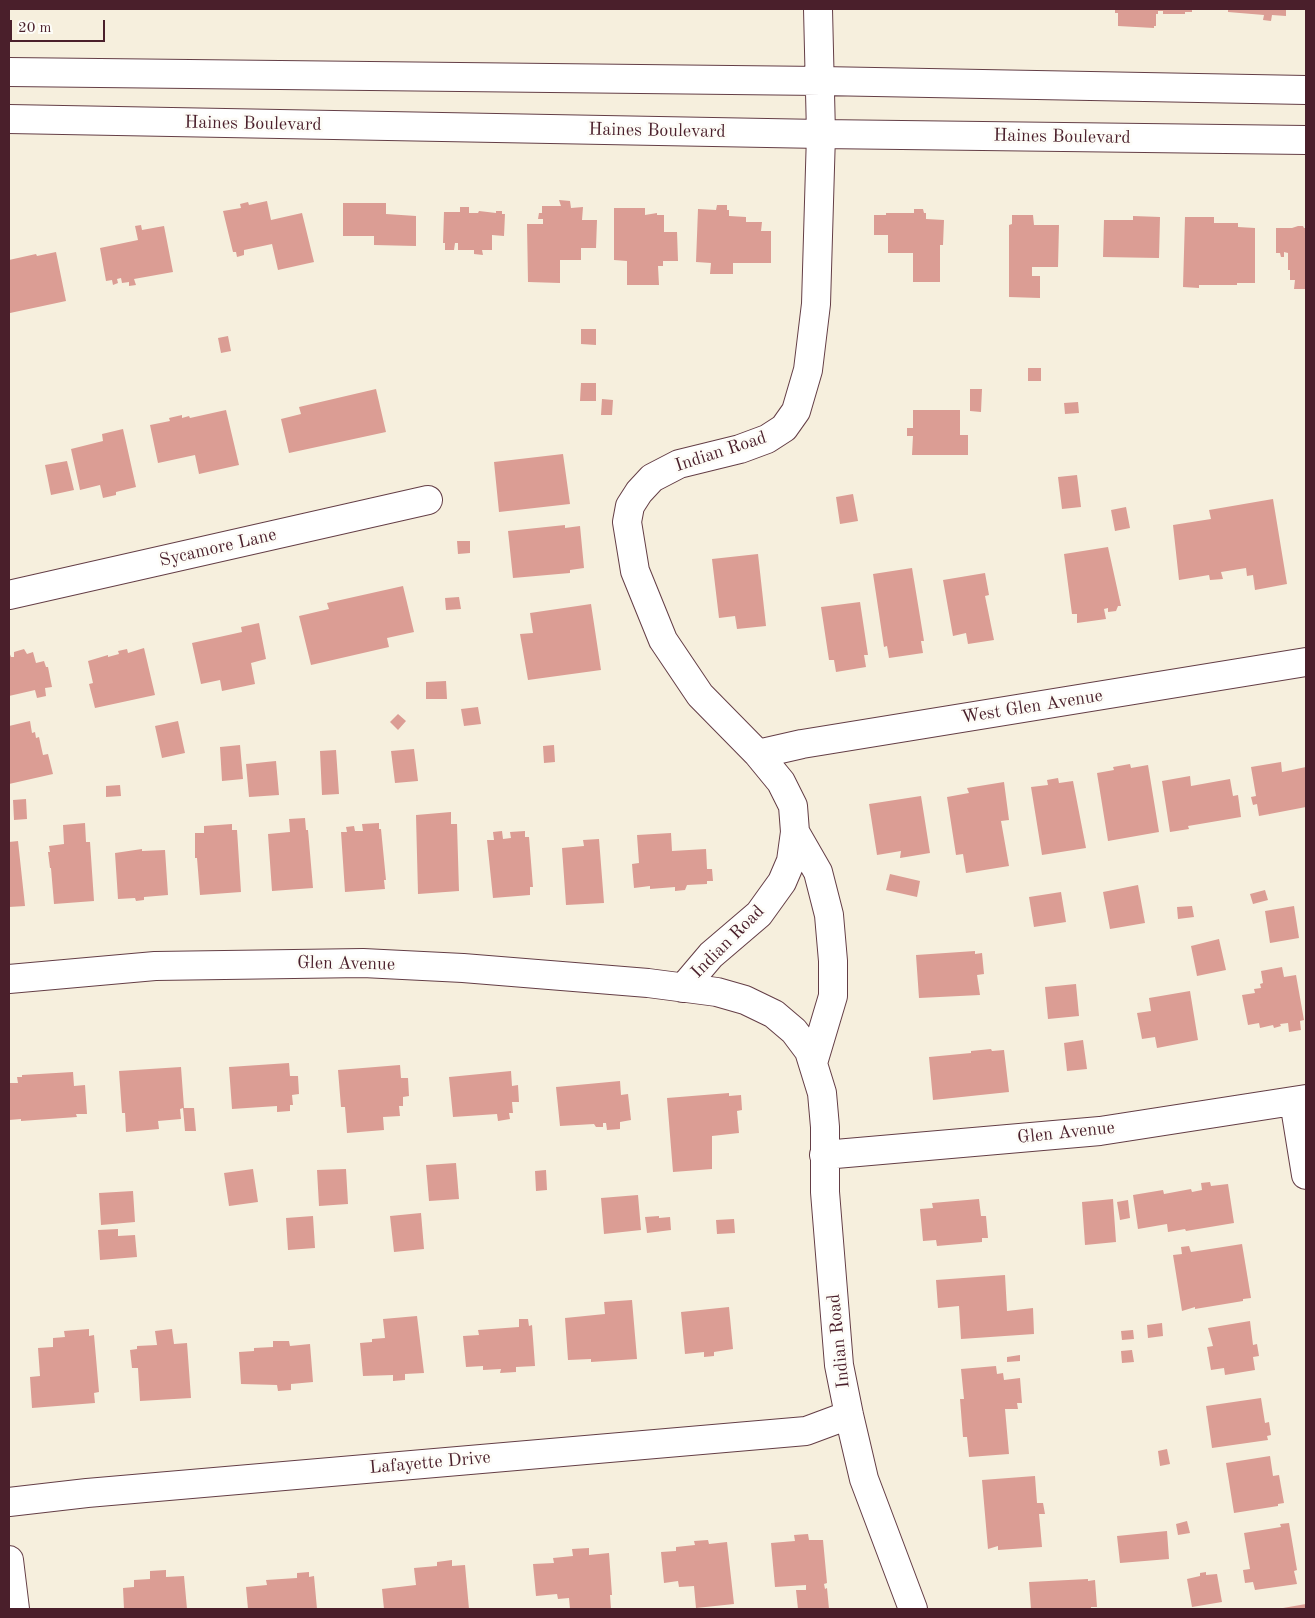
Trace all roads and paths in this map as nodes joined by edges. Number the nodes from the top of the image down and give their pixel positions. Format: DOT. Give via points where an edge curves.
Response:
graph roads {
  1 [pos="818,9"];
  2 [pos="9,72"];
  3 [pos="821,81"];
  4 [pos="1306,90"];
  5 [pos="9,119"];
  6 [pos="821,134"];
  7 [pos="1306,140"];
  8 [pos="428,500"];
  9 [pos="9,596"];
  10 [pos="1306,662"];
  11 [pos="758,754"];
  12 [pos="795,832"];
  13 [pos="9,979"];
  14 [pos="683,988"];
  15 [pos="813,1063"];
  16 [pos="1300,1100"];
  17 [pos="824,1155"];
  18 [pos="1306,1175"];
  19 [pos="849,1415"];
  20 [pos="9,1502"];
  21 [pos="9,1560"];
  22 [pos="15,1609"];
  23 [pos="913,1609"];
  1 -- 3 [label="street, Indian Road"];
  2 -- 3 [label="street"];
  3 -- 4 [label="street"];
  3 -- 6 [label="street, Indian Road"];
  5 -- 6 [label="street, Haines Boulevard"];
  6 -- 7 [label="street, Haines Boulevard"];
  6 -- 11 [label="street, Indian Road" via="816,304 808,370 796,411 784,428 766,439 740,449 678,464 652,478 630,506 627,522 635,571 662,640 700,695"];
  8 -- 9 [label="street, Sycamore Lane"];
  10 -- 11 [label="street, West Glen Avenue" via="812,742"];
  11 -- 12 [label="street, Indian Road" via="781,782 793,806"];
  12 -- 14 [label="street, Indian Road" via="791,860 782,882 759,914 711,955"];
  12 -- 15 [label="street, Indian Road" via="818,872 829,915 833,961 833,996"];
  13 -- 14 [label="street, Glen Avenue" via="155,966 363,963 463,968"];
  14 -- 15 [label="street, Indian Road" via="744,1000 774,1014 794,1031 809,1051"];
  15 -- 17 [label="street, Indian Road" via="822,1093"];
  16 -- 17 [label="street, Glen Avenue" via="1100,1131"];
  16 -- 18 [label="street"];
  17 -- 19 [label="street, Indian Road" via="839,1365"];
  19 -- 20 [label="street, Lafayette Drive" via="806,1431"];
  19 -- 23 [label="street, Indian Road" via="864,1479"];
  21 -- 22 [label="street"];
}
